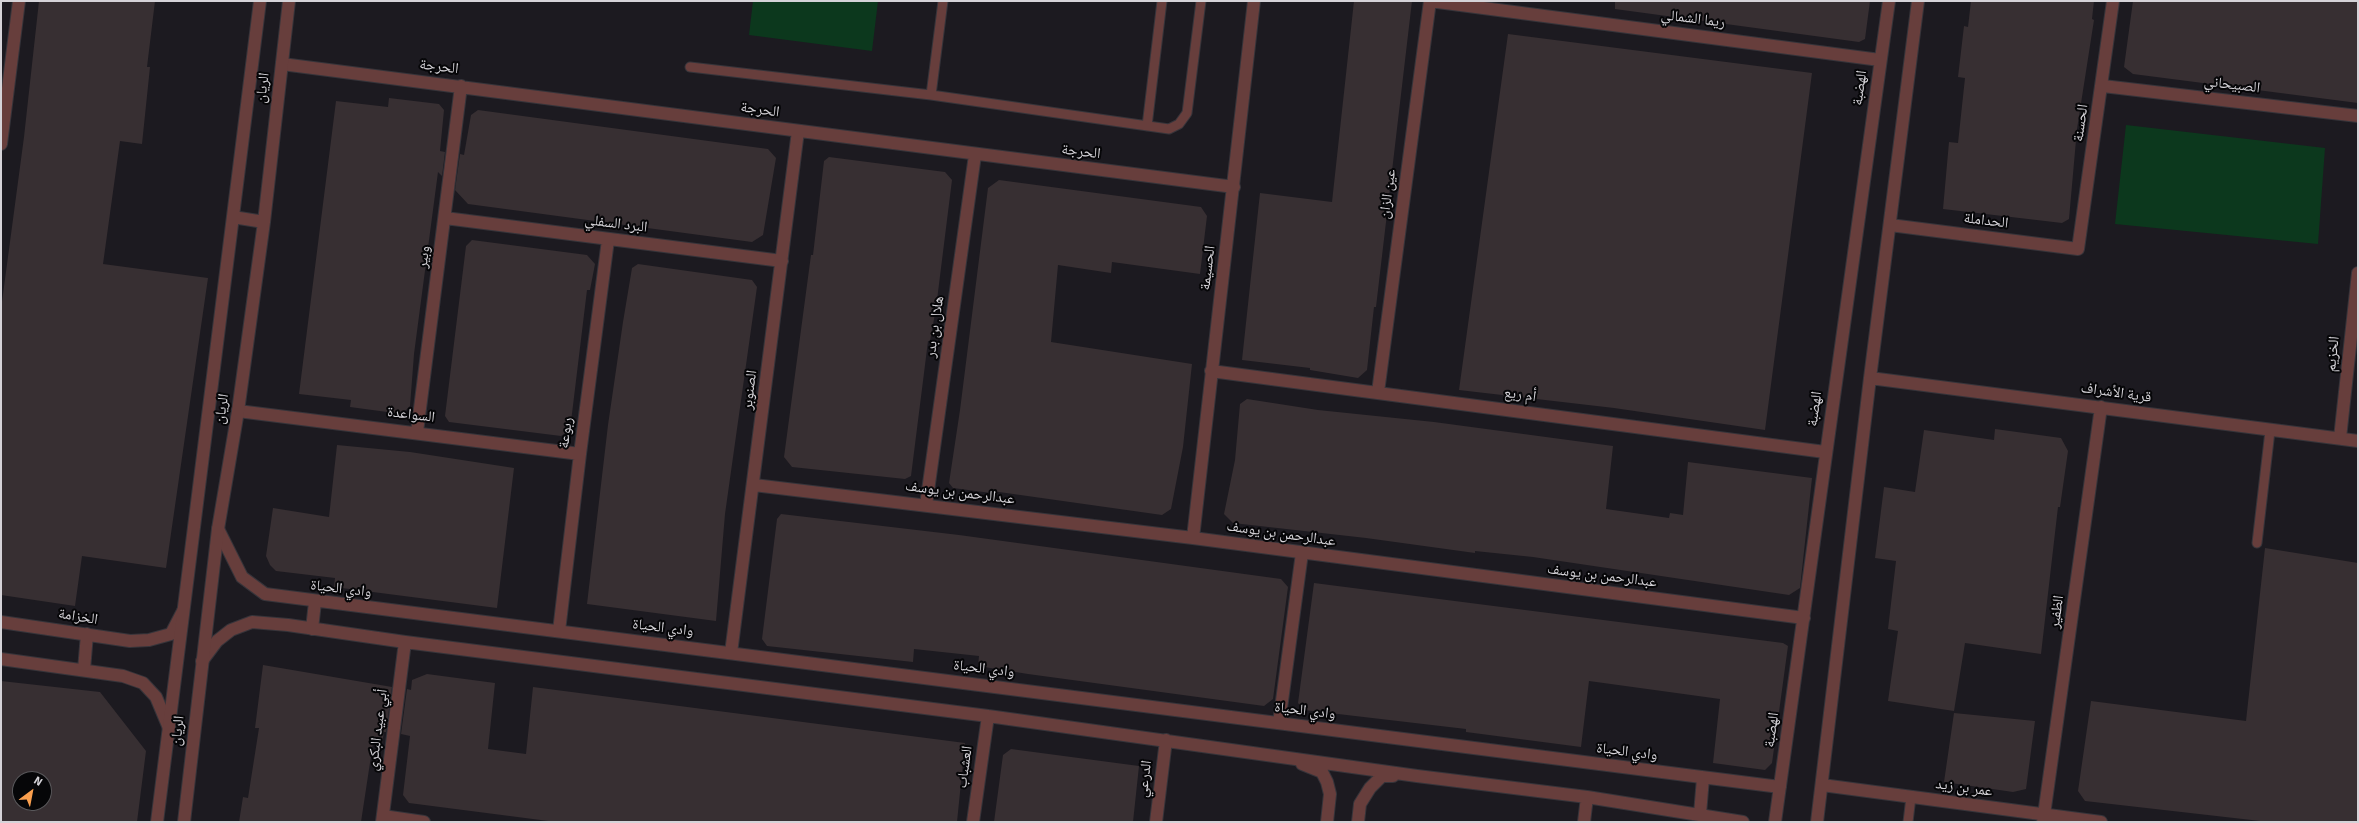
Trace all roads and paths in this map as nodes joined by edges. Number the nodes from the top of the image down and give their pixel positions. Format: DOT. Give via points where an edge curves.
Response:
graph roads {
  1 [pos="19,1"];
  2 [pos="260,1"];
  3 [pos="290,1"];
  4 [pos="943,1"];
  5 [pos="1162,1"];
  6 [pos="1202,1"];
  7 [pos="1254,1"];
  8 [pos="1430,1"];
  9 [pos="1890,1"];
  10 [pos="1918,1"];
  11 [pos="2113,1"];
  12 [pos="1880,60"];
  13 [pos="282,64"];
  14 [pos="690,67"];
  15 [pos="461,86"];
  16 [pos="2103,86"];
  17 [pos="931,96"];
  18 [pos="2358,116"];
  19 [pos="1147,126"];
  20 [pos="798,131"];
  21 [pos="1,144"];
  22 [pos="975,155"];
  23 [pos="1234,187"];
  24 [pos="233,217"];
  25 [pos="445,218"];
  26 [pos="264,222"];
  27 [pos="1890,225"];
  28 [pos="608,240"];
  29 [pos="2078,249"];
  30 [pos="782,261"];
  31 [pos="2358,273"];
  32 [pos="1211,370"];
  33 [pos="1870,378"];
  34 [pos="1378,392"];
  35 [pos="2101,407"];
  36 [pos="238,411"];
  37 [pos="2270,430"];
  38 [pos="418,432"];
  39 [pos="2340,438"];
  40 [pos="2358,441"];
  41 [pos="1825,452"];
  42 [pos="580,454"];
  43 [pos="754,485"];
  44 [pos="926,505"];
  45 [pos="218,529"];
  46 [pos="1193,538"];
  47 [pos="2257,543"];
  48 [pos="1302,553"];
  49 [pos="315,602"];
  50 [pos="183,610"];
  51 [pos="1804,618"];
  52 [pos="1,622"];
  53 [pos="312,629"];
  54 [pos="559,631"];
  55 [pos="87,634"];
  56 [pos="405,642"];
  57 [pos="731,653"];
  58 [pos="1,659"];
  59 [pos="202,661"];
  60 [pos="84,670"];
  61 [pos="988,716"];
  62 [pos="1279,723"];
  63 [pos="169,728"];
  64 [pos="1166,740"];
  65 [pos="1283,756"];
  66 [pos="1417,776"];
  67 [pos="1703,778"];
  68 [pos="1822,785"];
  69 [pos="1780,787"];
  70 [pos="1587,797"];
  71 [pos="1911,797"];
  72 [pos="1700,814"];
  73 [pos="2044,818"];
  74 [pos="383,819"];
  75 [pos="157,822"];
  76 [pos="184,822"];
  77 [pos="424,822"];
  78 [pos="973,822"];
  79 [pos="1156,822"];
  80 [pos="1327,822"];
  81 [pos="1358,822"];
  82 [pos="1584,822"];
  83 [pos="1743,822"];
  84 [pos="1775,822"];
  85 [pos="1817,822"];
  86 [pos="1908,822"];
  87 [pos="2101,822"];
  1 -- 21 [label="street"];
  2 -- 24 [label="street, الريان"];
  3 -- 13 [label="street, الريان"];
  4 -- 17 [label="lane"];
  5 -- 19 [label="lane"];
  6 -- 19 [label="lane" via="1187,113 1179,124 1169,129"];
  7 -- 23 [label="street, الحسيمة"];
  8 -- 12 [label="street, ريما الشمالي"];
  8 -- 34 [label="street, عين الزان"];
  9 -- 12 [label="street, الهضبة"];
  10 -- 27 [label="street"];
  11 -- 16 [label="street, الحسنة"];
  12 -- 41 [label="street, الهضبة"];
  13 -- 15 [label="street, الحرجة"];
  13 -- 26 [label="street, الريان"];
  14 -- 17 [label="lane"];
  15 -- 20 [label="street, الحرجة"];
  15 -- 25 [label="street, وبير"];
  16 -- 18 [label="street, الصبيحاني"];
  16 -- 29 [label="street, الحسنة"];
  17 -- 19 [label="lane"];
  20 -- 22 [label="street, الحرجة"];
  20 -- 30 [label="street, الصنوبر"];
  22 -- 23 [label="street, الحرجة"];
  22 -- 44 [label="street, هلال بن بدر"];
  23 -- 32 [label="street, الحسيمة"];
  24 -- 26 [label="street"];
  24 -- 50 [label="street, الريان"];
  25 -- 28 [label="street, البرد السفلي"];
  25 -- 38 [label="street, وبير"];
  26 -- 36 [label="street, الريان"];
  27 -- 29 [label="street, الحداملة"];
  27 -- 33 [label="street"];
  28 -- 30 [label="street, البرد السفلي"];
  28 -- 42 [label="street, ربوعة"];
  30 -- 43 [label="street, الصنوبر"];
  31 -- 39 [label="street, الخزيم"];
  32 -- 34 [label="street, أم ريع"];
  32 -- 46 [label="street, الحسيمة"];
  33 -- 35 [label="street, قرية الأشراف"];
  33 -- 68 [label="street"];
  34 -- 41 [label="street, أم ريع"];
  35 -- 37 [label="street, قرية الأشراف"];
  35 -- 73 [label="street, الظفير"];
  36 -- 38 [label="street, السواعدة"];
  36 -- 45 [label="street, الريان"];
  37 -- 39 [label="street, قرية الأشراف"];
  37 -- 47 [label="lane"];
  38 -- 42 [label="street, السواعدة"];
  39 -- 40 [label="street, قرية الأشراف"];
  41 -- 51 [label="street, الهضبة"];
  42 -- 54 [label="street, ربوعة"];
  43 -- 44 [label="street, عبدالرحمن بن يوسف"];
  43 -- 57 [label="street, الصنوبر"];
  44 -- 46 [label="street, عبدالرحمن بن يوسف"];
  45 -- 49 [label="street, وادي الحياة" via="242,577 265,594"];
  45 -- 59 [label="street, الريان"];
  46 -- 48 [label="street, عبدالرحمن بن يوسف"];
  48 -- 51 [label="street, عبدالرحمن بن يوسف"];
  48 -- 62 [label="street"];
  49 -- 53 [label="street"];
  49 -- 54 [label="street, وادي الحياة"];
  50 -- 55 [label="street, الخزامة" via="171,634 150,640 130,641"];
  50 -- 63 [label="street, الريان"];
  51 -- 69 [label="street, الهضبة"];
  52 -- 55 [label="street, الخزامة"];
  53 -- 56 [label="street"];
  53 -- 59 [label="street" via="252,622 231,630 217,641"];
  54 -- 57 [label="street, وادي الحياة"];
  55 -- 60 [label="street"];
  56 -- 61 [label="street"];
  56 -- 74 [label="street, أبي عبيد البكري"];
  57 -- 62 [label="street, وادي الحياة"];
  58 -- 60 [label="street"];
  59 -- 76 [label="street, الريان"];
  60 -- 63 [label="street" via="123,676 142,684 156,697"];
  61 -- 64 [label="street"];
  61 -- 78 [label="street, العشباب"];
  62 -- 67 [label="street, وادي الحياة"];
  63 -- 75 [label="street, الريان"];
  64 -- 65 [label="street"];
  64 -- 79 [label="street, الدرعي"];
  65 -- 66 [label="street"];
  65 -- 80 [label="street" via="1322,772 1330,794"];
  66 -- 70 [label="street"];
  66 -- 81 [label="street" via="1382,776 1370,788 1360,804"];
  67 -- 69 [label="street, وادي الحياة"];
  67 -- 72 [label="street"];
  68 -- 71 [label="street, عمر بن زيد"];
  68 -- 85 [label="street"];
  69 -- 84 [label="street, الهضبة"];
  70 -- 72 [label="street"];
  70 -- 82 [label="street"];
  71 -- 73 [label="street, عمر بن زيد"];
  71 -- 86 [label="lane"];
  72 -- 83 [label="street"];
  73 -- 87 [label="street, عمر بن زيد"];
  74 -- 77 [label="street"];
}
